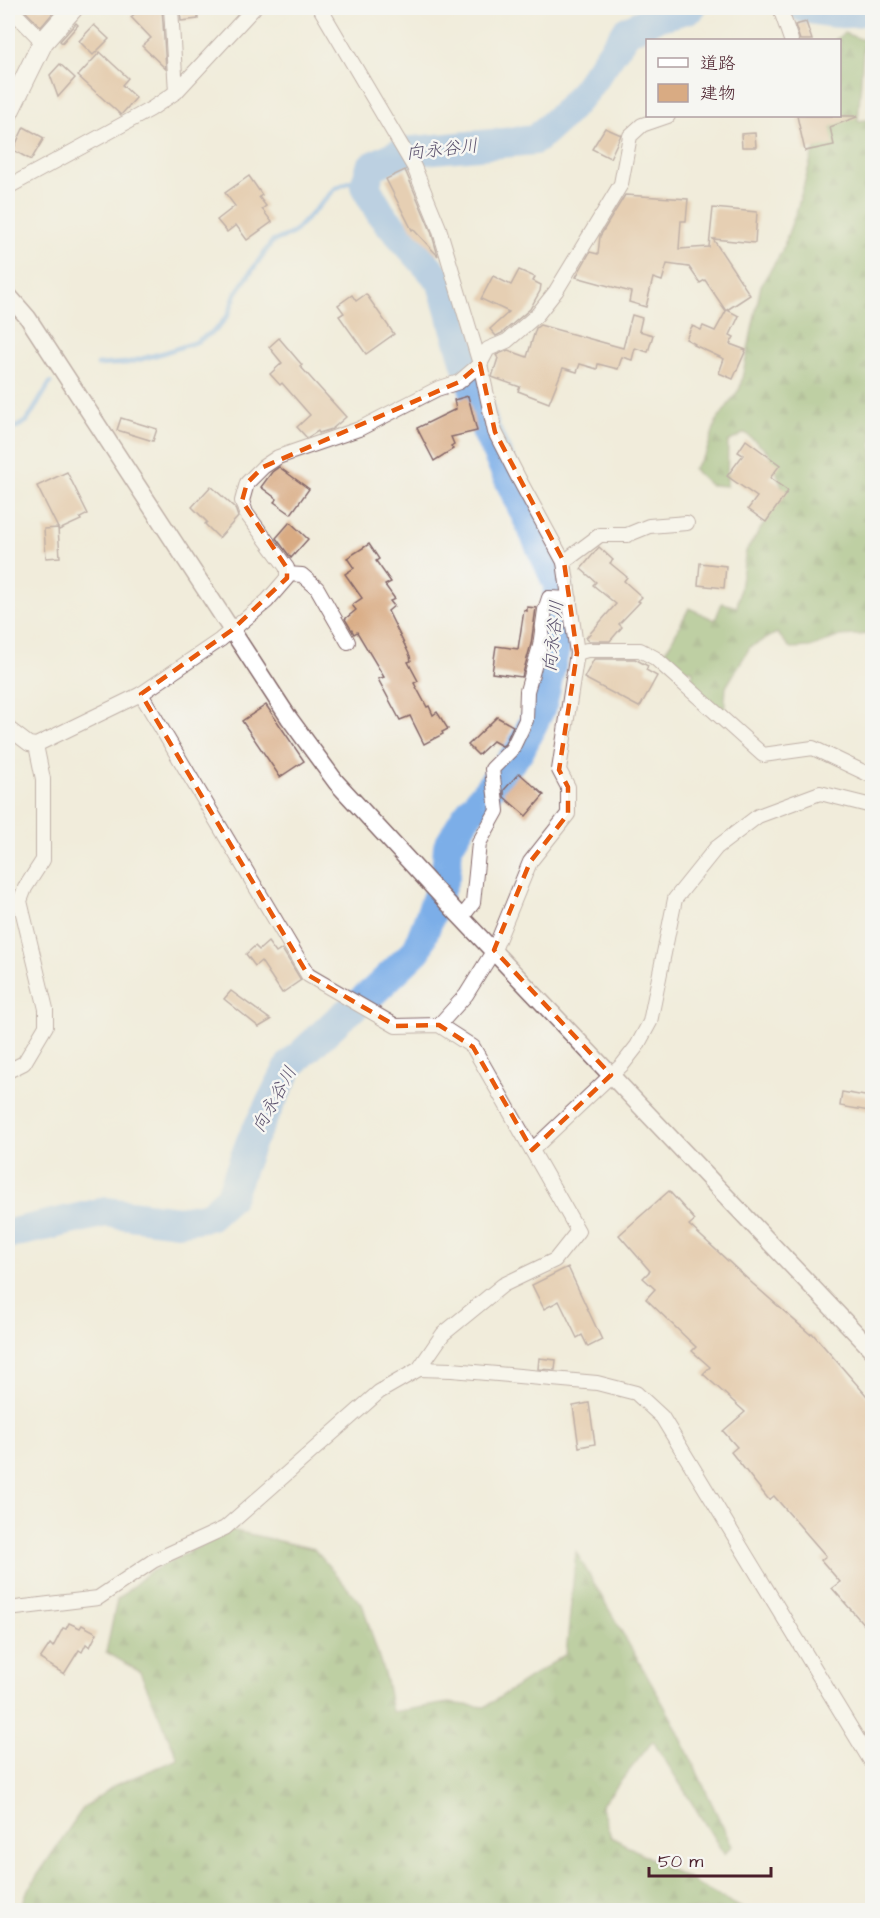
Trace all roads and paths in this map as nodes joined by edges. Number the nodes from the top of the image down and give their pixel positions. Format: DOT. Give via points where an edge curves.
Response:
graph roads {
  1 [pos="10,8"];
  2 [pos="73,8"];
  3 [pos="171,8"];
  4 [pos="254,8"];
  5 [pos="320,8"];
  6 [pos="780,9"];
  7 [pos="791,39"];
  8 [pos="43,42"];
  9 [pos="176,92"];
  10 [pos="8,113"];
  11 [pos="665,117"];
  12 [pos="8,187"];
  13 [pos="8,295"];
  14 [pos="480,364"];
  15 [pos="687,523"];
  16 [pos="564,561"];
  17 [pos="287,574"];
  18 [pos="570,599"];
  19 [pos="232,630"];
  20 [pos="348,642"];
  21 [pos="577,653"];
  22 [pos="141,694"];
  23 [pos="8,728"];
  24 [pos="36,745"];
  25 [pos="873,777"];
  26 [pos="873,806"];
  27 [pos="460,915"];
  28 [pos="494,950"];
  29 [pos="439,1025"];
  30 [pos="8,1071"];
  31 [pos="611,1075"];
  32 [pos="532,1150"];
  33 [pos="873,1350"];
  34 [pos="419,1370"];
  35 [pos="8,1609"];
  36 [pos="873,1763"];
  1 -- 8 [label="street"];
  2 -- 8 [label="main road"];
  3 -- 9 [label="street"];
  4 -- 9 [label="street"];
  5 -- 14 [label="street" via="414,167 439,228"];
  6 -- 7 [label="street"];
  8 -- 10 [label="main road"];
  9 -- 12 [label="street"];
  11 -- 14 [label="street" via="642,124 630,136 621,184 556,291 537,315 507,341 488,349"];
  13 -- 19 [label="street" via="28,318"];
  14 -- 16 [label="street" via="495,432"];
  14 -- 17 [label="street" via="459,382 358,429 278,457 248,483 242,501 246,513 287,568"];
  15 -- 16 [label="street" via="649,526 627,535 600,535"];
  16 -- 18 [label="street"];
  17 -- 19 [label="street" via="267,601"];
  17 -- 20 [label="street" via="302,575 317,588"];
  18 -- 21 [label="street"];
  18 -- 27 [label="street" via="549,598 527,691 526,720 512,749 492,769 497,811 479,843 473,903"];
  19 -- 22 [label="street"];
  19 -- 27 [label="street" via="336,782"];
  21 -- 25 [label="street" via="640,650 656,658 763,754 813,748"];
  21 -- 28 [label="street" via="559,770 568,787 568,814 530,862"];
  22 -- 24 [label="street"];
  22 -- 29 [label="street" via="308,975 396,1026"];
  23 -- 24 [label="street"];
  24 -- 30 [label="street" via="43,779 42,860 20,901 46,1009 46,1026 24,1063"];
  26 -- 31 [label="street" via="820,793 758,816 716,848 675,899 650,1022 637,1046"];
  27 -- 28 [label="street"];
  28 -- 29 [label="street" via="466,995"];
  28 -- 31 [label="street"];
  29 -- 32 [label="street" via="473,1047"];
  31 -- 32 [label="street"];
  31 -- 33 [label="street"];
  32 -- 34 [label="street" via="578,1231 555,1260 503,1285 443,1334"];
  34 -- 35 [label="street" via="379,1392 225,1528 153,1561 98,1598"];
  34 -- 36 [label="street" via="597,1383 636,1393 662,1417"];
}
